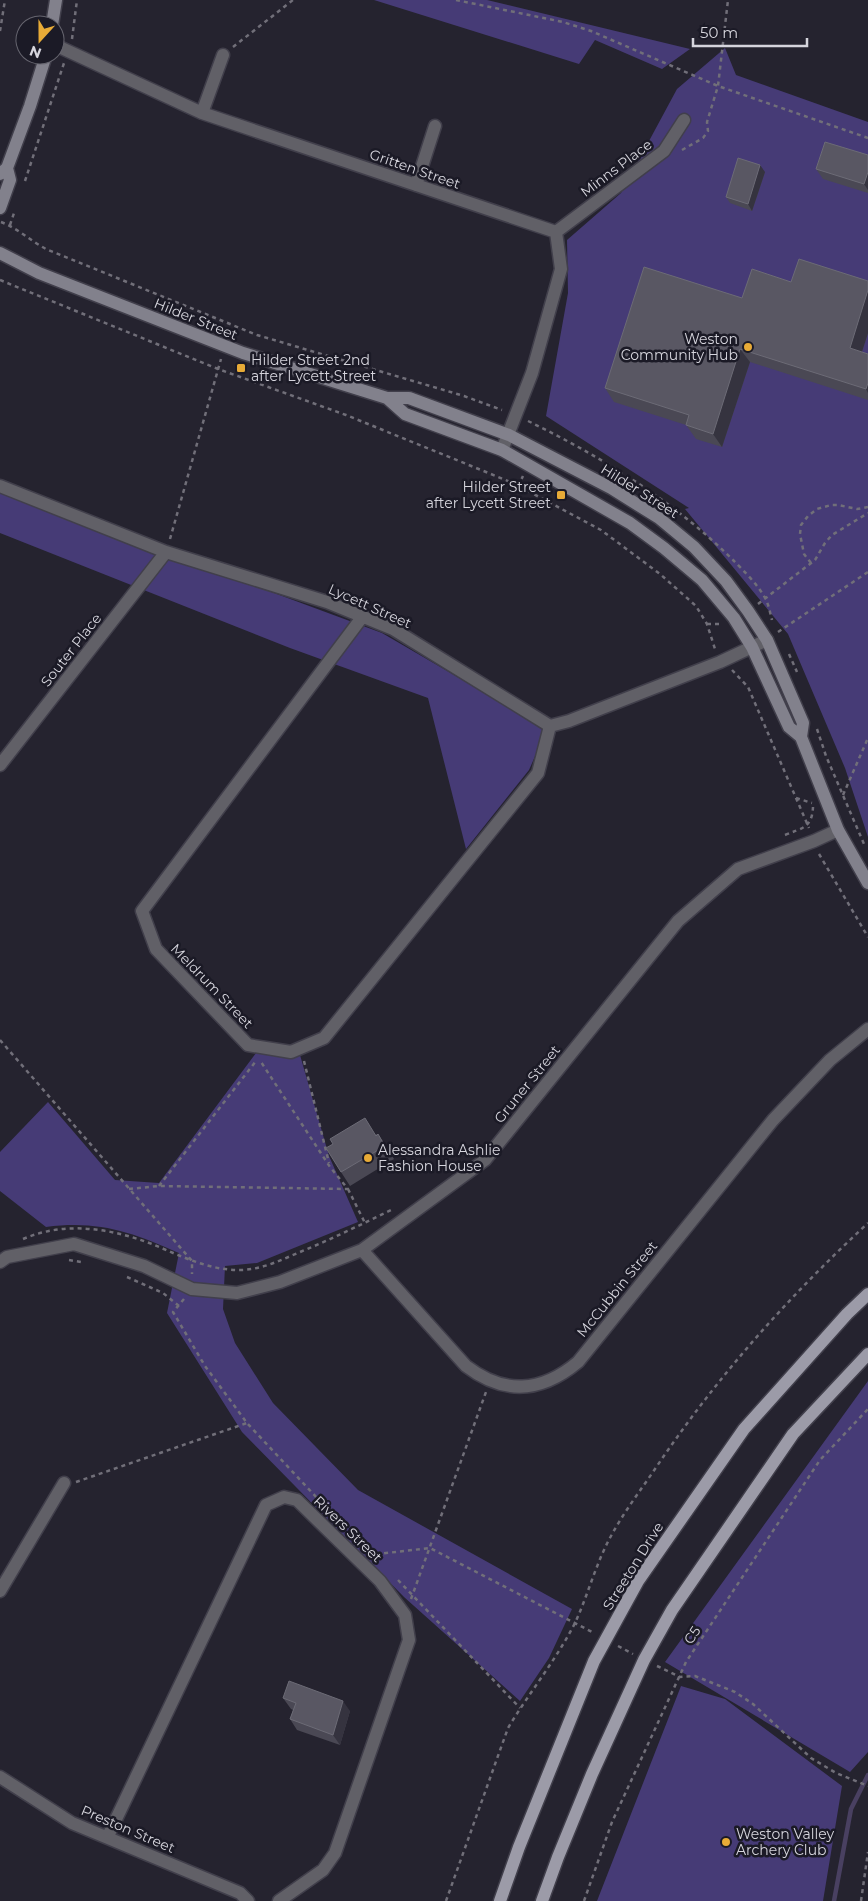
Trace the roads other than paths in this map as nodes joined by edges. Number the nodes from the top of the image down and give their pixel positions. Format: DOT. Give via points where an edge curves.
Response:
graph roads {
  1 [pos="56,0"];
  2 [pos="54,15"];
  3 [pos="65,50"];
  4 [pos="223,55"];
  5 [pos="43,65"];
  6 [pos="202,113"];
  7 [pos="684,120"];
  8 [pos="435,126"];
  9 [pos="3,171"];
  10 [pos="416,185"];
  11 [pos="0,208"];
  12 [pos="556,232"];
  13 [pos="0,253"];
  14 [pos="387,398"];
  15 [pos="509,435"];
  16 [pos="502,450"];
  17 [pos="0,486"];
  18 [pos="166,552"];
  19 [pos="363,616"];
  20 [pos="767,640"];
  21 [pos="752,647"];
  22 [pos="550,726"];
  23 [pos="801,737"];
  24 [pos="0,765"];
  25 [pos="838,830"];
  26 [pos="868,883"];
  27 [pos="868,1029"];
  28 [pos="362,1250"];
  29 [pos="0,1262"];
  30 [pos="868,1294"];
  31 [pos="868,1354"];
  32 [pos="64,1483"];
  33 [pos="0,1591"];
  34 [pos="0,1776"];
  35 [pos="108,1836"];
  36 [pos="248,1901"];
  37 [pos="279,1901"];
  38 [pos="500,1901"];
  39 [pos="542,1901"];
  1 -- 2 [label="street"];
  3 -- 6 [label="street, Gritten Street"];
  4 -- 6 [label="street"];
  5 -- 9 [label="street"];
  6 -- 10 [label="street, Gritten Street"];
  7 -- 12 [label="street, Minns Place" via="664,151"];
  8 -- 10 [label="street"];
  9 -- 11 [label="street" via="10,180"];
  10 -- 12 [label="street, Gritten Street"];
  12 -- 15 [label="street" via="561,269 532,373"];
  13 -- 14 [label="street, Hilder Street" via="39,273 224,346"];
  14 -- 15 [label="street, Hilder Street" via="409,398"];
  14 -- 16 [label="street, Hilder Street" via="405,414"];
  15 -- 16 [label="street"];
  15 -- 20 [label="street, Hilder Street" via="611,488 659,518 701,554 726,581"];
  16 -- 21 [label="street, Hilder Street" via="565,484 651,538 702,580 734,618"];
  17 -- 18 [label="street, Lycett Street"];
  18 -- 19 [label="street, Lycett Street"];
  18 -- 24 [label="street, Souter Place"];
  19 -- 22 [label="street, Lycett Street" via="393,629"];
  19 -- 22 [label="street, Meldrum Street" via="142,911 156,949 248,1045 291,1052 324,1038 538,773"];
  20 -- 21 [label="street"];
  20 -- 23 [label="street, Hilder Street" via="803,723"];
  21 -- 22 [label="street" via="570,722"];
  21 -- 23 [label="street, Hilder Street" via="789,727"];
  23 -- 25 [label="street, Hilder Street"];
  25 -- 26 [label="street, Hilder Street"];
  25 -- 28 [label="street, Gruner Street" via="738,869 678,921 485,1160"];
  27 -- 28 [label="street, McCubbin Street" via="830,1060 773,1120 578,1362 563,1374 539,1384 506,1386 490,1381 466,1366"];
  28 -- 29 [label="street, Gruner Street" via="280,1282 237,1293 192,1289 144,1266 74,1244 7,1257"];
  30 -- 38 [label="main road, Streeton Drive" via="744,1429 638,1581 594,1662"];
  31 -- 39 [label="main road" via="793,1434 672,1610 644,1660 592,1774"];
  32 -- 33 [label="street"];
  34 -- 35 [label="street, Preston Street" via="72,1823"];
  35 -- 36 [label="street, Preston Street" via="240,1893"];
  35 -- 37 [label="street, Rivers Street" via="266,1505 284,1497 297,1500 380,1581 404,1615 409,1640 334,1853 323,1870"];
}
